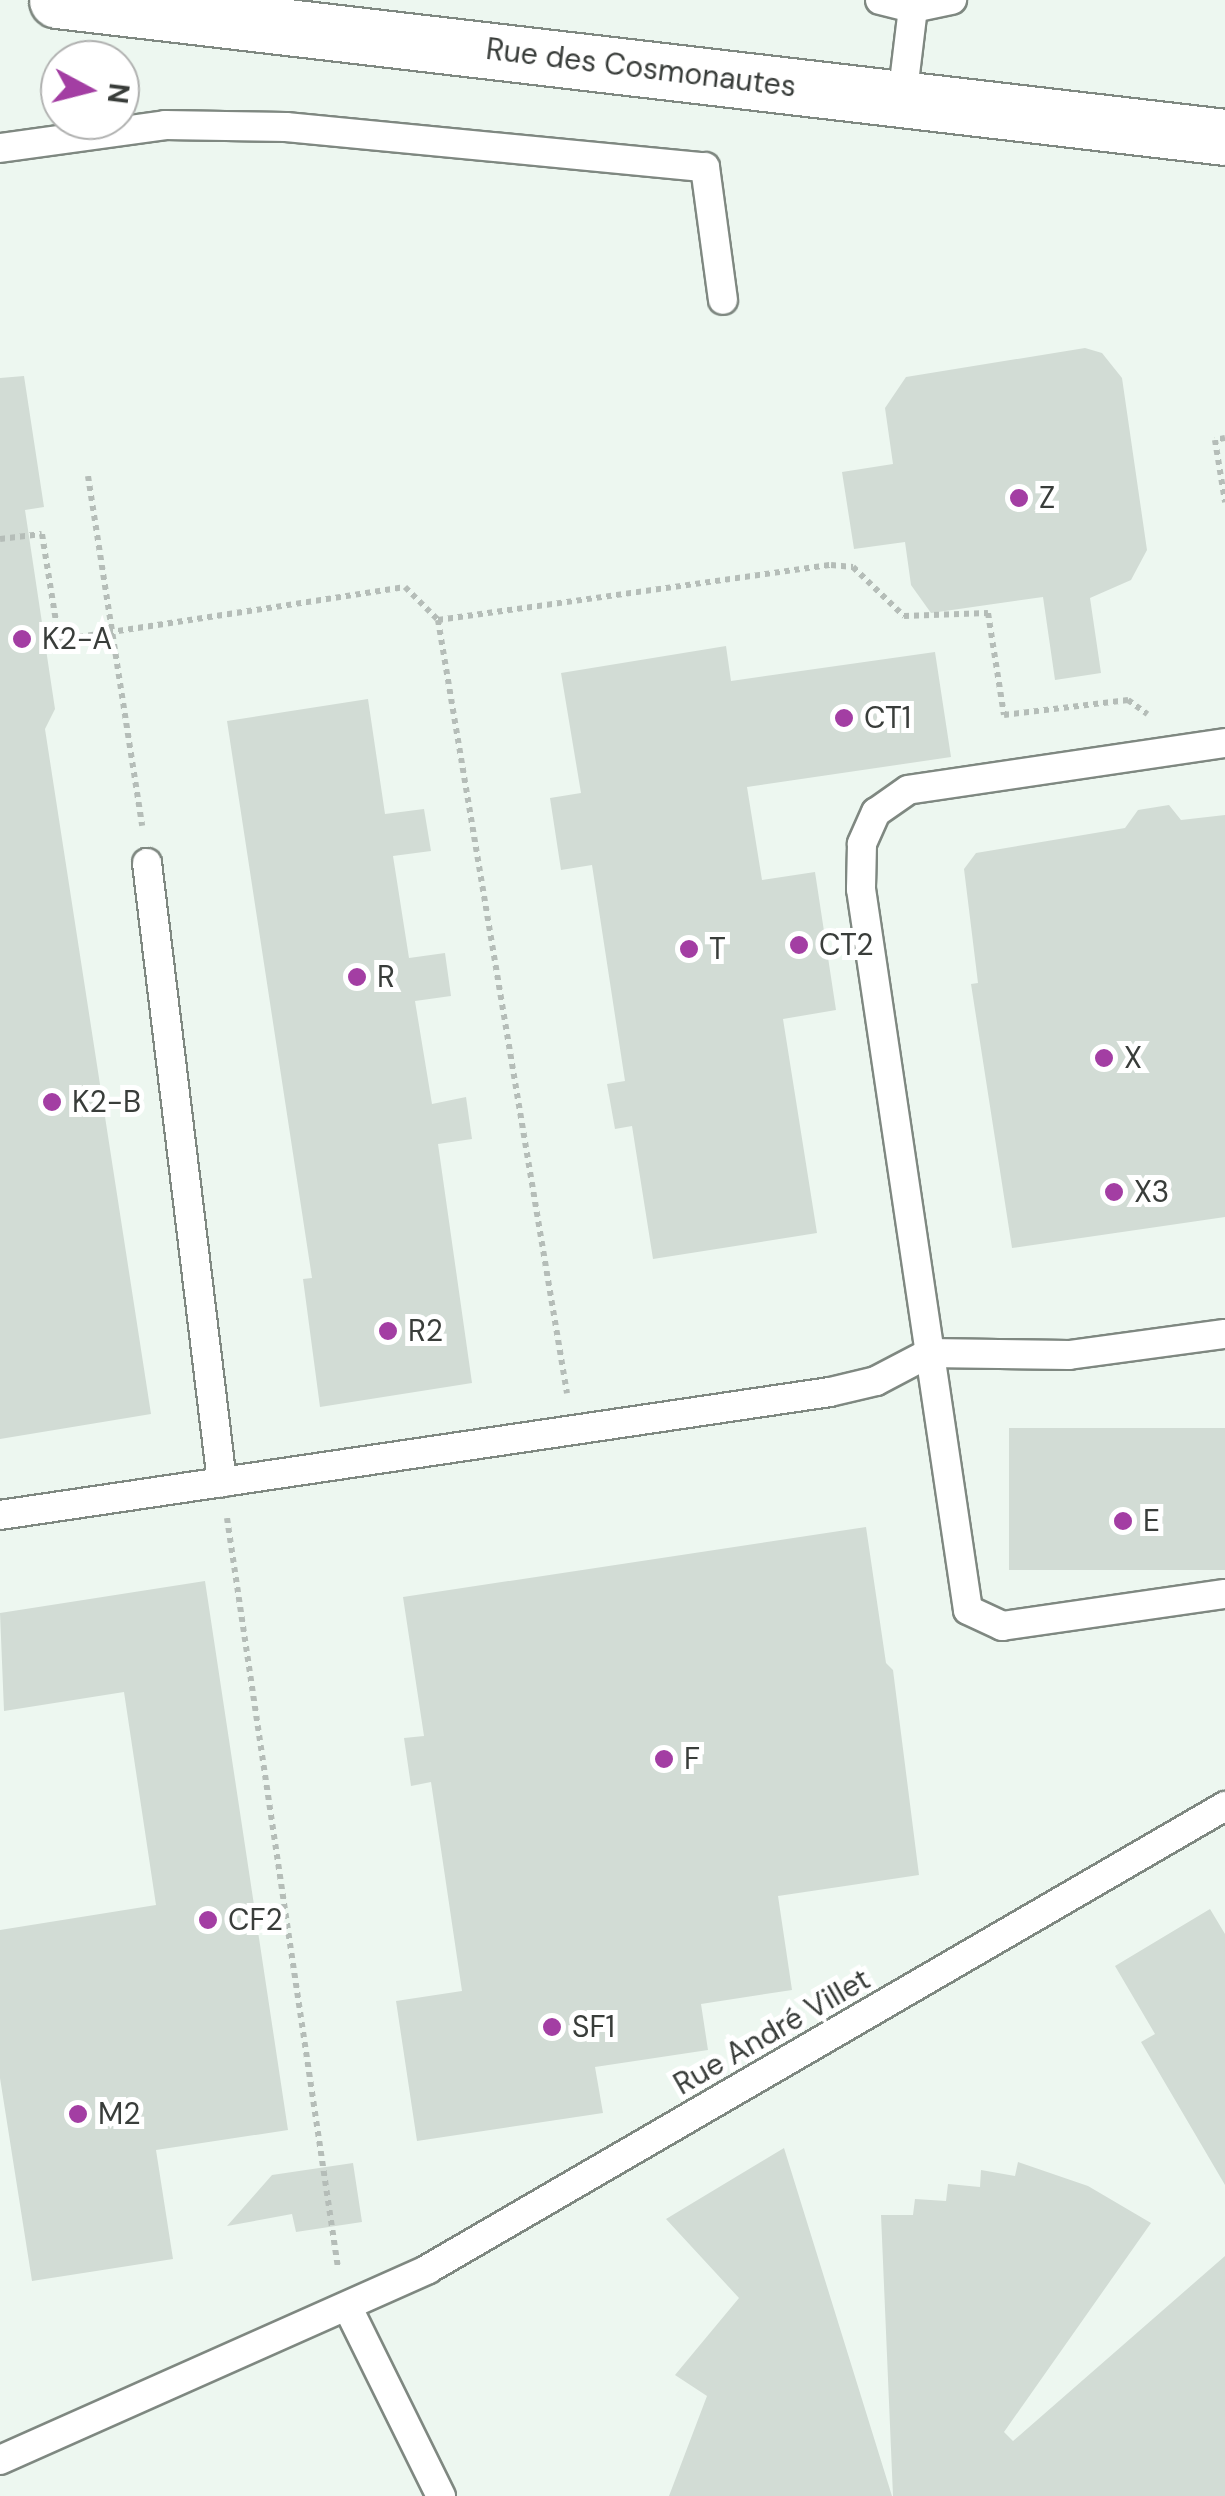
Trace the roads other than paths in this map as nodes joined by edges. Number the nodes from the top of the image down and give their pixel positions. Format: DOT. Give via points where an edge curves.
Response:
graph roads {
  1 [pos="57,0"];
  2 [pos="880,0"];
  3 [pos="952,0"];
  4 [pos="913,8"];
  5 [pos="902,99"];
  6 [pos="1225,136"];
  7 [pos="0,148"];
  8 [pos="724,300"];
  9 [pos="1225,743"];
  10 [pos="146,863"];
  11 [pos="1225,1334"];
  12 [pos="930,1354"];
  13 [pos="222,1482"];
  14 [pos="0,1516"];
  15 [pos="1225,1594"];
  16 [pos="1225,1806"];
  17 [pos="348,2308"];
  18 [pos="0,2460"];
  19 [pos="441,2496"];
  1 -- 5 [label="main road, Rue des Cosmonautes"];
  2 -- 4 [label="lane"];
  3 -- 4 [label="lane"];
  4 -- 5 [label="lane"];
  5 -- 6 [label="main road, Rue des Cosmonautes"];
  7 -- 8 [label="lane" via="165,125 269,127 705,167"];
  9 -- 12 [label="lane" via="908,790 876,812 862,844 861,888"];
  10 -- 13 [label="lane"];
  11 -- 12 [label="lane" via="1069,1355"];
  12 -- 13 [label="lane" via="876,1381 830,1392"];
  12 -- 15 [label="lane" via="968,1610 1002,1626"];
  13 -- 14 [label="lane"];
  16 -- 17 [label="lane, Rue André Villet" via="428,2269"];
  17 -- 18 [label="lane, Rue André Villet"];
  17 -- 19 [label="lane"];
}
